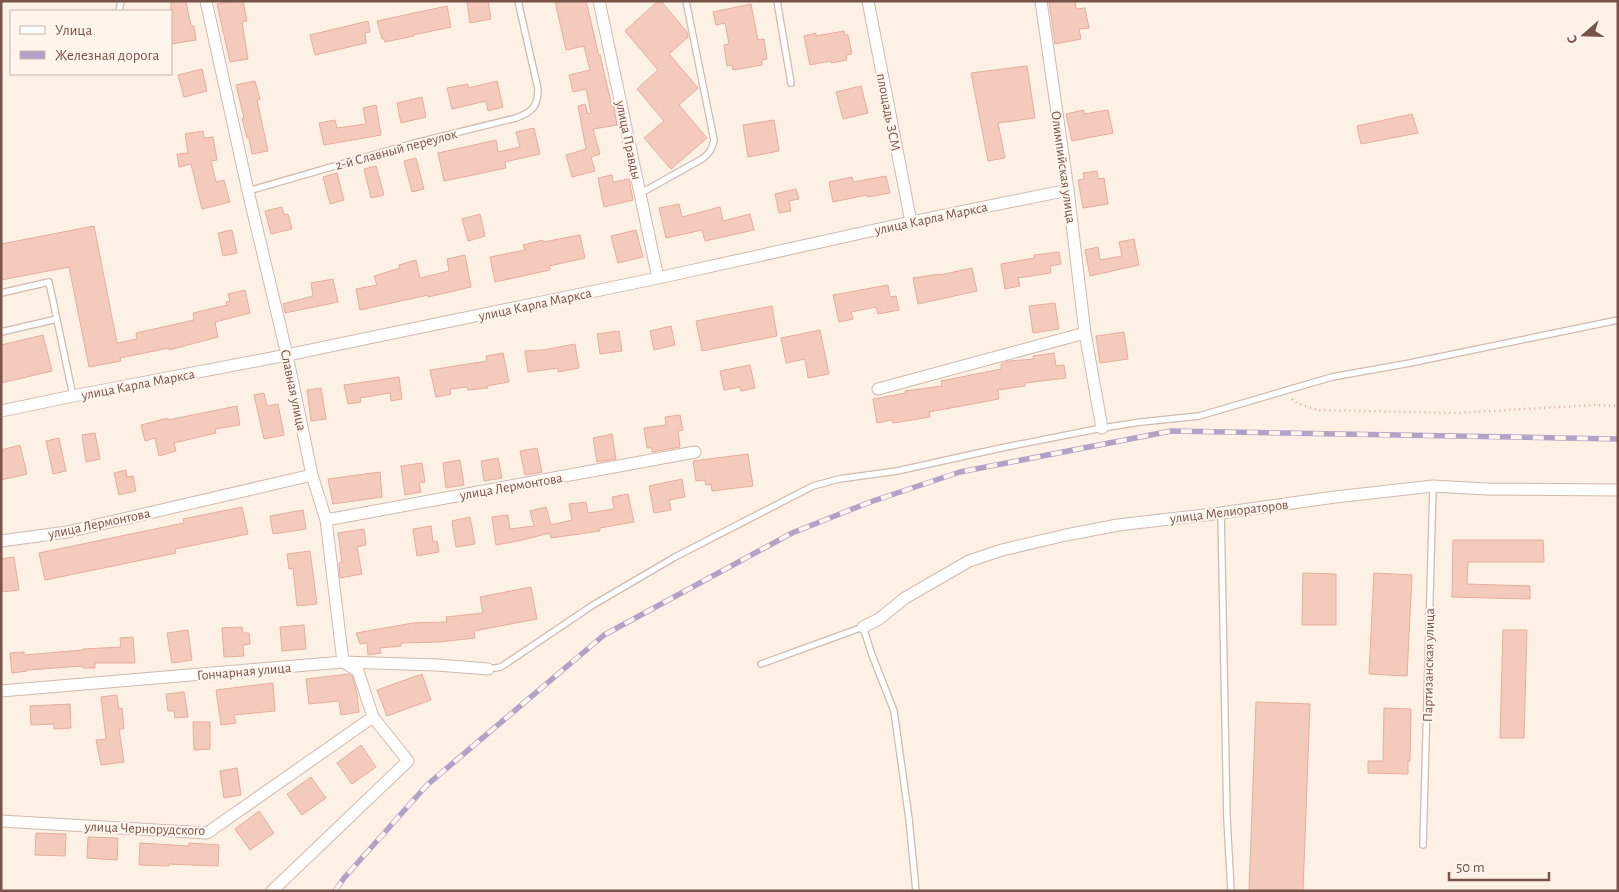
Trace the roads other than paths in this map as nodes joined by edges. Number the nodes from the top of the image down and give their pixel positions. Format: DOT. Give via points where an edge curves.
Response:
graph roads {
  1 [pos="206,1"];
  2 [pos="518,1"];
  3 [pos="600,1"];
  4 [pos="686,1"];
  5 [pos="777,1"];
  6 [pos="868,1"];
  7 [pos="1041,1"];
  8 [pos="791,83"];
  9 [pos="1068,190"];
  10 [pos="248,191"];
  11 [pos="641,193"];
  12 [pos="910,222"];
  13 [pos="658,278"];
  14 [pos="1,293"];
  15 [pos="57,319"];
  16 [pos="1618,320"];
  17 [pos="1,332"];
  18 [pos="1085,333"];
  19 [pos="287,355"];
  20 [pos="878,389"];
  21 [pos="73,396"];
  22 [pos="1,412"];
  23 [pos="1102,428"];
  24 [pos="695,452"];
  25 [pos="312,475"];
  26 [pos="1432,486"];
  27 [pos="1618,490"];
  28 [pos="1221,513"];
  29 [pos="326,520"];
  30 [pos="1,541"];
  31 [pos="863,627"];
  32 [pos="343,662"];
  33 [pos="761,664"];
  34 [pos="488,669"];
  35 [pos="1,691"];
  36 [pos="373,717"];
  37 [pos="1,821"];
  38 [pos="1423,845"];
  39 [pos="272,891"];
  40 [pos="916,891"];
  41 [pos="1230,891"];
  1 -- 10 [label="street, Славная улица"];
  2 -- 10 [label="lane, 2-й Славный переулок" via="538,89 538,100 530,112"];
  3 -- 11 [label="street, улица Правды"];
  4 -- 11 [label="lane" via="713,148 695,163"];
  5 -- 8 [label="lane"];
  6 -- 12 [label="street, площадь ЗСМ"];
  7 -- 9 [label="street, Олимпийская улица"];
  9 -- 12 [label="street, улица Карла Маркса"];
  9 -- 18 [label="street, Олимпийская улица"];
  10 -- 19 [label="street, Славная улица"];
  11 -- 13 [label="street, улица Правды"];
  12 -- 13 [label="street, улица Карла Маркса"];
  13 -- 19 [label="street, улица Карла Маркса"];
  14 -- 15 [label="lane" via="49,282"];
  15 -- 17 [label="lane"];
  15 -- 21 [label="lane"];
  16 -- 23 [label="lane" via="1332,377 1199,416"];
  18 -- 20 [label="street"];
  18 -- 23 [label="street, Олимпийская улица"];
  19 -- 21 [label="street, улица Карла Маркса"];
  19 -- 25 [label="street, Славная улица"];
  21 -- 22 [label="street, улица Карла Маркса"];
  23 -- 34 [label="lane" via="813,486 675,557 593,605 501,667"];
  24 -- 29 [label="street, улица Лермонтова"];
  25 -- 29 [label="street, Славная улица"];
  25 -- 30 [label="street, улица Лермонтова" via="67,532"];
  26 -- 27 [label="street, улица Мелиораторов"];
  26 -- 28 [label="street, улица Мелиораторов"];
  26 -- 38 [label="lane, Партизанская улица"];
  28 -- 31 [label="street, улица Мелиораторов" via="1118,525 1002,550 969,561"];
  28 -- 41 [label="lane"];
  29 -- 32 [label="street, Славная улица"];
  31 -- 33 [label="lane"];
  31 -- 40 [label="lane" via="894,711"];
  32 -- 34 [label="street, Гончарная улица"];
  32 -- 35 [label="street, Гончарная улица"];
  32 -- 36 [label="street" via="358,671"];
  36 -- 37 [label="street, улица Чернорудского" via="207,832"];
  36 -- 39 [label="street" via="408,761"];
}
